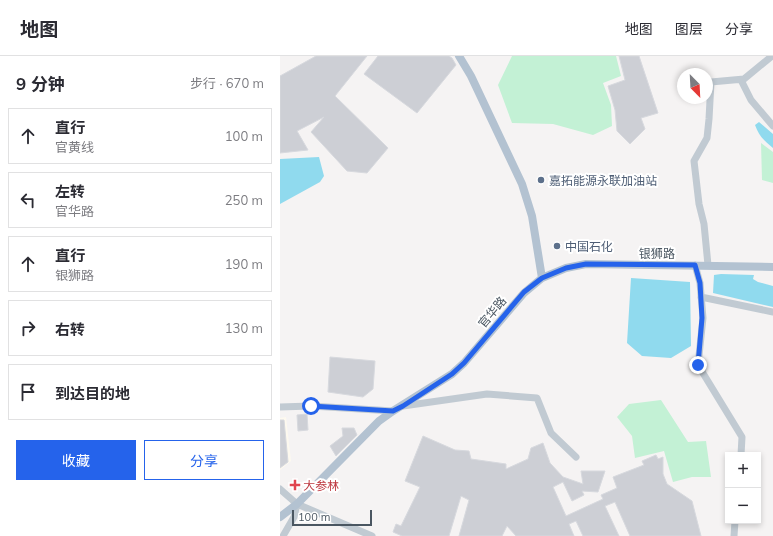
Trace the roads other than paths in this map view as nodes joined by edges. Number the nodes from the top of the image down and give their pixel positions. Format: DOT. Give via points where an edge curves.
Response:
graph roads {
  1 [pos="459,56"];
  2 [pos="772,56"];
  3 [pos="741,80"];
  4 [pos="773,126"];
  5 [pos="695,265"];
  6 [pos="708,265"];
  7 [pos="773,267"];
  8 [pos="542,278"];
  9 [pos="701,297"];
  10 [pos="773,312"];
  11 [pos="403,406"];
  12 [pos="280,407"];
  13 [pos="393,411"];
  14 [pos="741,452"];
  15 [pos="576,457"];
  16 [pos="280,489"];
  17 [pos="297,504"];
  18 [pos="280,517"];
  19 [pos="735,524"];
  20 [pos="283,536"];
  21 [pos="372,536"];
  22 [pos="734,536"];
  1 -- 8 [label="main road" via="522,184 532,216"];
  2 -- 3 [label="street"];
  3 -- 4 [label="street" via="751,100"];
  3 -- 6 [label="street" via="711,82 707,138 694,161"];
  5 -- 6 [label="main road, 银狮路"];
  5 -- 8 [label="main road, 银狮路" via="586,264 566,268"];
  5 -- 9 [label="street"];
  6 -- 7 [label="main road, 银狮路"];
  8 -- 11 [label="main road, 官华路" via="524,292 464,363 452,374"];
  9 -- 10 [label="street"];
  9 -- 14 [label="street" via="698,365 742,437"];
  11 -- 13 [label="main road, 官华路"];
  11 -- 15 [label="street" via="487,394 537,398 551,433"];
  12 -- 13 [label="street" via="311,406"];
  13 -- 17 [label="main road, 官华路"];
  16 -- 17 [label="street"];
  17 -- 18 [label="main road, 官华路"];
  17 -- 20 [label="street" via="294,517"];
  17 -- 21 [label="street"];
  19 -- 22 [label="street"];
}
